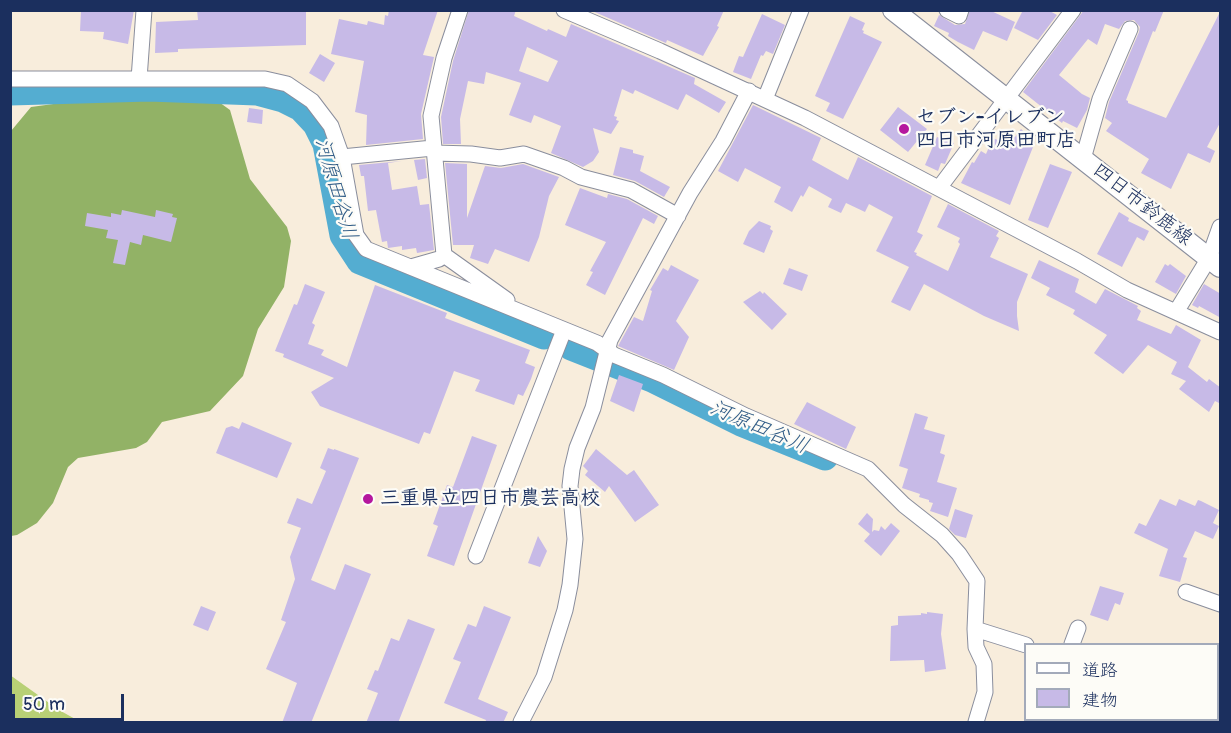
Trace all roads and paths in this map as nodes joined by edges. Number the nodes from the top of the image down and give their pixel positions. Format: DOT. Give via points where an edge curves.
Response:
graph roads {
  1 [pos="144,10"];
  2 [pos="460,10"];
  3 [pos="801,10"];
  4 [pos="947,10"];
  5 [pos="961,10"];
  6 [pos="1073,10"];
  7 [pos="565,11"];
  8 [pos="906,14"];
  9 [pos="1130,29"];
  10 [pos="10,79"];
  11 [pos="140,79"];
  12 [pos="749,91"];
  13 [pos="765,99"];
  14 [pos="1008,99"];
  15 [pos="433,151"];
  16 [pos="342,157"];
  17 [pos="1083,159"];
  18 [pos="939,188"];
  19 [pos="678,216"];
  20 [pos="1221,227"];
  21 [pos="444,255"];
  22 [pos="1215,262"];
  23 [pos="411,267"];
  24 [pos="1176,312"];
  25 [pos="533,317"];
  26 [pos="564,330"];
  27 [pos="1221,332"];
  28 [pos="606,357"];
  29 [pos="476,556"];
  30 [pos="1186,592"];
  31 [pos="1221,604"];
  32 [pos="1078,628"];
  33 [pos="975,629"];
  34 [pos="1073,643"];
  35 [pos="1024,644"];
  36 [pos="521,723"];
  37 [pos="976,723"];
  1 -- 11 [label="street"];
  2 -- 15 [label="street" via="431,116"];
  3 -- 13 [label="street"];
  4 -- 5 [label="street" via="959,16"];
  6 -- 14 [label="street"];
  7 -- 12 [label="street"];
  8 -- 14 [label="main road, 四日市鈴鹿線"];
  9 -- 17 [label="street" via="1100,99"];
  10 -- 11 [label="street"];
  11 -- 16 [label="street" via="265,79 287,84 322,113"];
  12 -- 13 [label="street"];
  12 -- 19 [label="street"];
  13 -- 18 [label="street"];
  14 -- 17 [label="main road, 四日市鈴鹿線"];
  14 -- 18 [label="street"];
  15 -- 16 [label="street"];
  15 -- 19 [label="street" via="500,158 524,154 581,177 631,190"];
  15 -- 21 [label="street"];
  16 -- 23 [label="street" via="356,235 362,245"];
  17 -- 22 [label="main road, 四日市鈴鹿線"];
  18 -- 24 [label="street" via="1127,290"];
  19 -- 28 [label="street" via="610,340"];
  20 -- 22 [label="street"];
  21 -- 23 [label="street"];
  21 -- 25 [label="street"];
  22 -- 24 [label="street"];
  23 -- 25 [label="street"];
  24 -- 27 [label="street"];
  25 -- 26 [label="street"];
  26 -- 28 [label="street"];
  26 -- 29 [label="street"];
  28 -- 33 [label="street" via="614,355 663,375 868,469 964,561 977,581"];
  28 -- 36 [label="street" via="572,469 575,538 565,610 544,677"];
  30 -- 31 [label="street"];
  32 -- 34 [label="street"];
  33 -- 35 [label="street"];
  33 -- 37 [label="street" via="976,647 984,664 985,692"];
}
